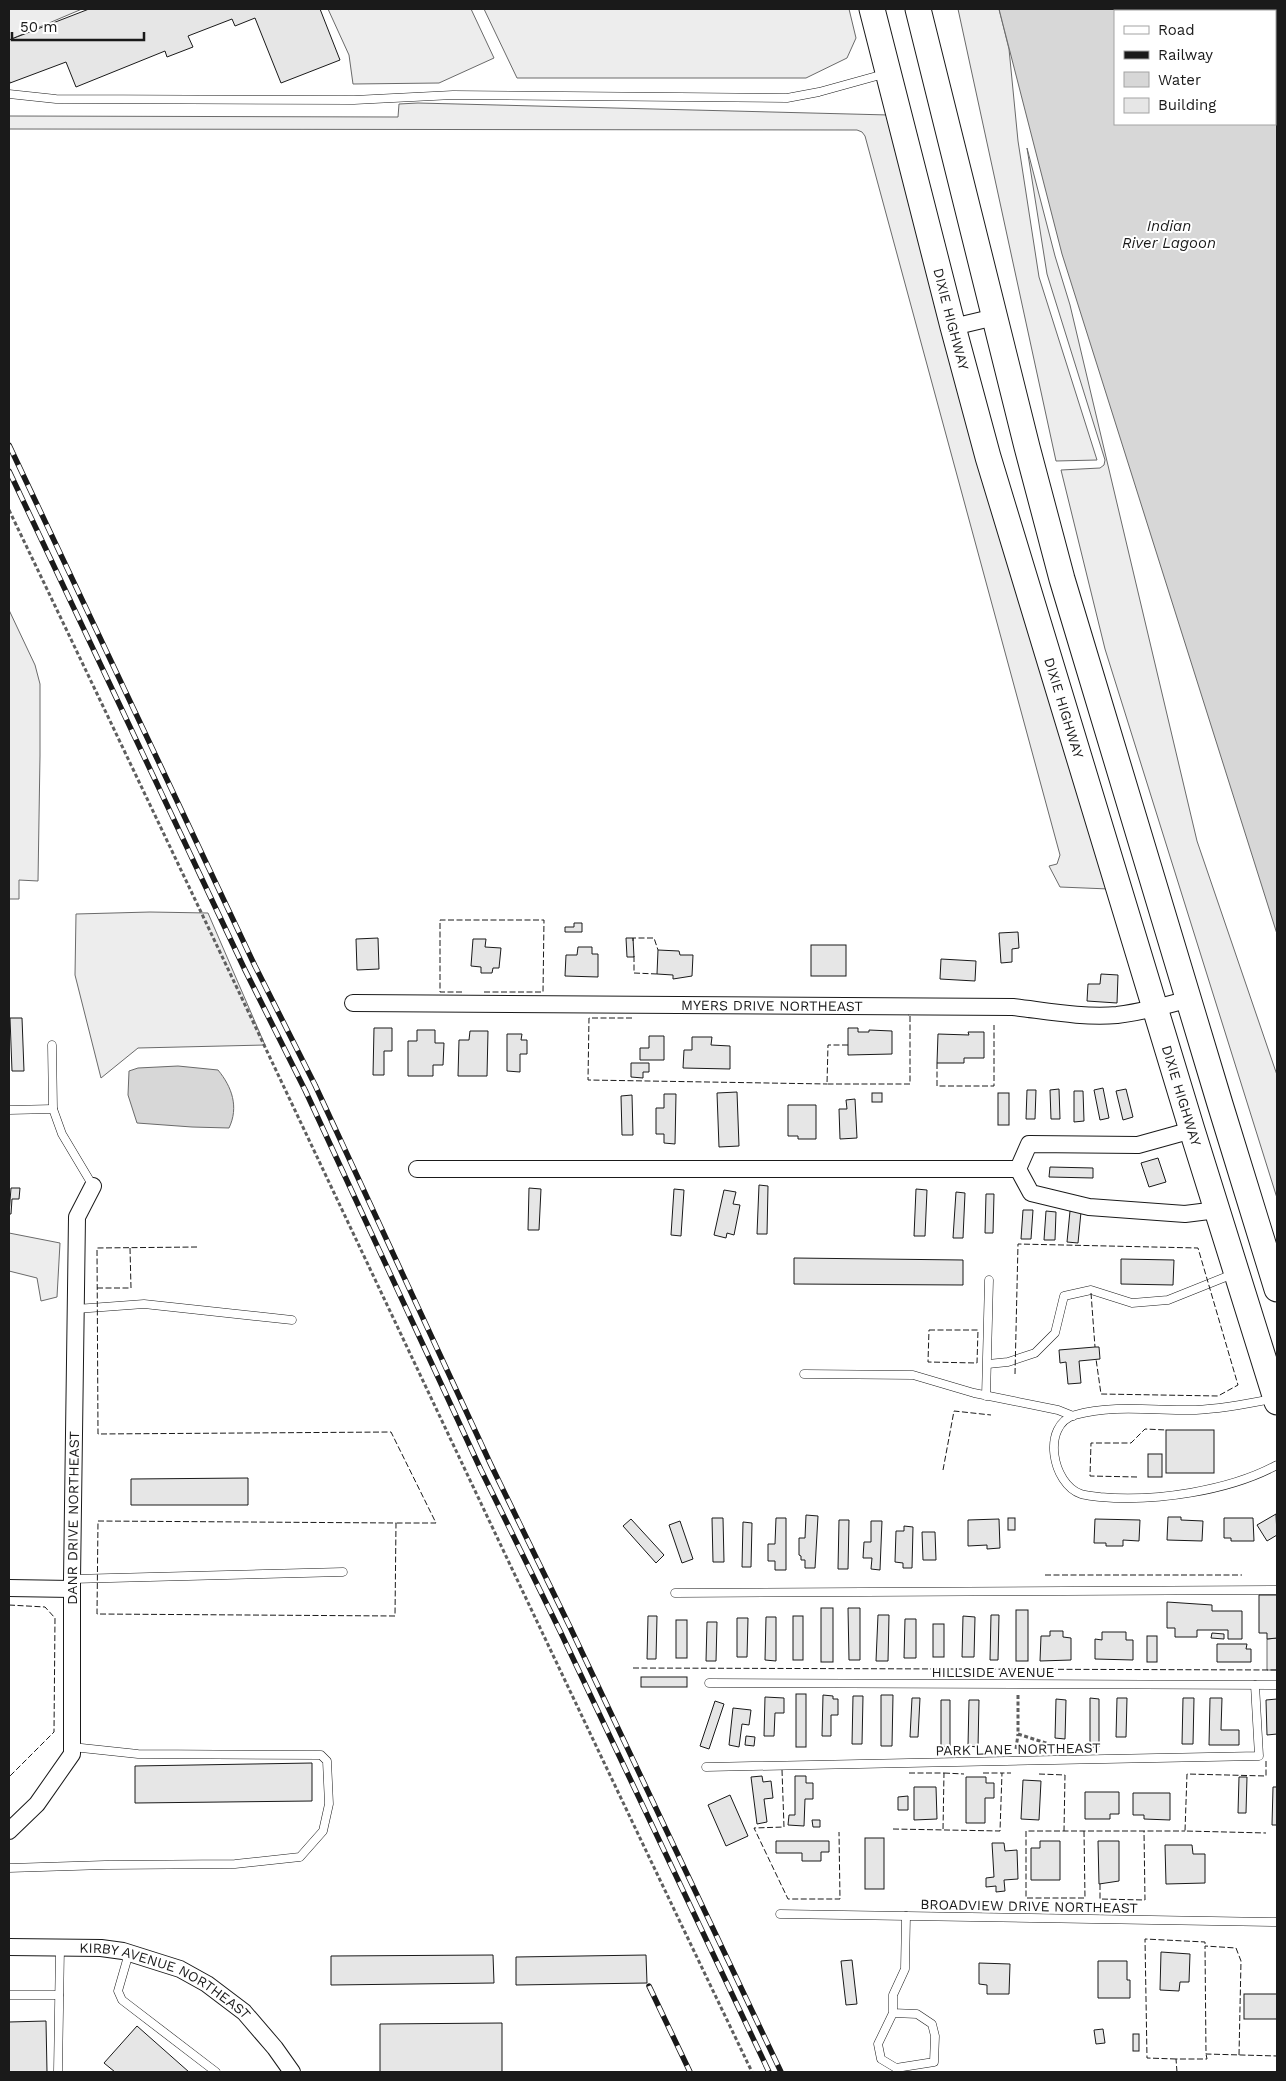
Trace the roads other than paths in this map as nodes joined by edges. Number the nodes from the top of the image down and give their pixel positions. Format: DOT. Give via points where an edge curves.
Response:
graph roads {
  1 [pos="872,9"];
  2 [pos="918,9"];
  3 [pos="888,72"];
  4 [pos="9,94"];
  5 [pos="996,317"];
  6 [pos="953,327"];
  7 [pos="1189,999"];
  8 [pos="353,1003"];
  9 [pos="1155,1008"];
  10 [pos="52,1045"];
  11 [pos="53,1109"];
  12 [pos="9,1110"];
  13 [pos="1192,1130"];
  14 [pos="417,1169"];
  15 [pos="1018,1169"];
  16 [pos="93,1186"];
  17 [pos="1217,1210"];
  18 [pos="1237,1272"];
  19 [pos="989,1280"];
  20 [pos="1277,1289"];
  21 [pos="76,1309"];
  22 [pos="292,1320"];
  23 [pos="988,1364"];
  24 [pos="804,1374"];
  25 [pos="986,1396"];
  26 [pos="1277,1399"];
  27 [pos="1073,1416"];
  28 [pos="1277,1464"];
  29 [pos="343,1572"];
  30 [pos="72,1584"];
  31 [pos="9,1588"];
  32 [pos="1277,1590"];
  33 [pos="675,1593"];
  34 [pos="709,1683"];
  35 [pos="1254,1685"];
  36 [pos="1277,1685"];
  37 [pos="72,1748"];
  38 [pos="706,1767"];
  39 [pos="9,1831"];
  40 [pos="9,1868"];
  41 [pos="780,1914"];
  42 [pos="906,1916"];
  43 [pos="1277,1922"];
  44 [pos="9,1947"];
  45 [pos="60,1948"];
  46 [pos="129,1953"];
  47 [pos="9,1995"];
  48 [pos="59,1995"];
  49 [pos="893,2013"];
  50 [pos="58,2072"];
  51 [pos="216,2072"];
  52 [pos="292,2072"];
  1 -- 3 [label="main road, DIXIE HIGHWAY"];
  2 -- 5 [label="main road"];
  3 -- 4 [label="lane" via="787,98 66,99"];
  3 -- 6 [label="main road, DIXIE HIGHWAY"];
  5 -- 6 [label="street"];
  5 -- 7 [label="main road" via="1062,579"];
  6 -- 9 [label="main road, DIXIE HIGHWAY" via="1024,579"];
  7 -- 9 [label="street, MYERS DRIVE NORTHEAST"];
  7 -- 20 [label="main road"];
  8 -- 9 [label="street, MYERS DRIVE NORTHEAST" via="1013,1007 1089,1016"];
  9 -- 13 [label="main road, DIXIE HIGHWAY"];
  10 -- 11 [label="lane"];
  11 -- 12 [label="lane"];
  11 -- 16 [label="lane" via="62,1134"];
  13 -- 15 [label="street" via="1138,1145 1029,1144"];
  13 -- 17 [label="main road, DIXIE HIGHWAY"];
  14 -- 15 [label="street"];
  15 -- 17 [label="street" via="1030,1193 1089,1207 1185,1214"];
  16 -- 21 [label="street, DANR DRIVE NORTHEAST" via="77,1218"];
  17 -- 18 [label="main road, DIXIE HIGHWAY"];
  18 -- 23 [label="lane" via="1168,1300 1132,1303 1091,1290 1064,1296 1055,1333 1035,1354"];
  18 -- 26 [label="main road, DIXIE HIGHWAY"];
  19 -- 23 [label="lane"];
  21 -- 22 [label="lane" via="144,1304"];
  21 -- 30 [label="street, DANR DRIVE NORTHEAST"];
  23 -- 25 [label="lane"];
  24 -- 25 [label="lane" via="914,1375"];
  25 -- 27 [label="lane"];
  26 -- 27 [label="lane" via="1199,1410 1104,1410"];
  27 -- 28 [label="lane" via="1061,1425 1054,1442 1054,1455 1065,1484 1082,1495 1128,1500 1198,1491 1256,1476"];
  29 -- 30 [label="lane"];
  30 -- 31 [label="street"];
  30 -- 37 [label="street, DANR DRIVE NORTHEAST"];
  32 -- 33 [label="lane"];
  34 -- 35 [label="lane, HILLSIDE AVENUE"];
  35 -- 36 [label="lane, HILLSIDE AVENUE"];
  35 -- 38 [label="lane, PARK LANE NORTHEAST" via="1259,1756"];
  37 -- 39 [label="street, DANR DRIVE NORTHEAST" via="72,1754 37,1804"];
  37 -- 40 [label="lane" via="138,1754 321,1755 327,1761 329,1804 323,1830 300,1857 235,1864"];
  41 -- 42 [label="lane, BROADVIEW DRIVE NORTHEAST"];
  42 -- 43 [label="lane, BROADVIEW DRIVE NORTHEAST"];
  42 -- 49 [label="lane" via="905,1969 893,1995"];
  44 -- 45 [label="street, KIRBY AVENUE NORTHEAST"];
  45 -- 46 [label="street, KIRBY AVENUE NORTHEAST" via="101,1948"];
  45 -- 48 [label="lane"];
  46 -- 51 [label="lane" via="118,1991 122,2000"];
  46 -- 52 [label="street, KIRBY AVENUE NORTHEAST" via="180,1969 207,1984 244,2012"];
  47 -- 48 [label="lane"];
  48 -- 50 [label="lane"];
  49 -- 49 [label="lane" via="917,2014 932,2024 934,2062 896,2068 881,2059 878,2044"];
}
